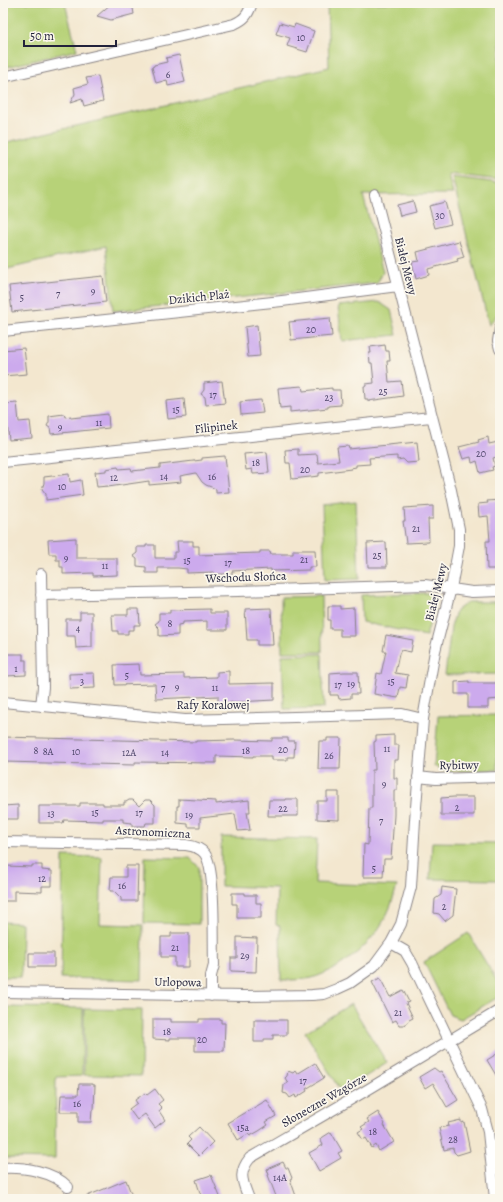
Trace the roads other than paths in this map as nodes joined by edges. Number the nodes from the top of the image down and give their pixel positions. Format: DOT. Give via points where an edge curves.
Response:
graph roads {
  1 [pos="252,3"];
  2 [pos="3,77"];
  3 [pos="375,195"];
  4 [pos="398,286"];
  5 [pos="500,328"];
  6 [pos="3,332"];
  7 [pos="500,349"];
  8 [pos="431,417"];
  9 [pos="3,462"];
  10 [pos="41,574"];
  11 [pos="451,588"];
  12 [pos="500,591"];
  13 [pos="41,595"];
  14 [pos="3,702"];
  15 [pos="41,706"];
  16 [pos="423,719"];
  17 [pos="418,777"];
  18 [pos="500,777"];
  19 [pos="3,842"];
  20 [pos="391,943"];
  21 [pos="350,983"];
  22 [pos="3,992"];
  23 [pos="211,996"];
  24 [pos="500,1010"];
  25 [pos="450,1041"];
  26 [pos="3,1168"];
  27 [pos="68,1187"];
  28 [pos="496,1195"];
  29 [pos="249,1199"];
  1 -- 2 [label="street" via="243,20 234,24"];
  3 -- 4 [label="street, Białej Mewy"];
  4 -- 6 [label="street, Dzikich Plaż"];
  4 -- 8 [label="street, Białej Mewy"];
  5 -- 7 [label="street"];
  8 -- 9 [label="street, Filipinek"];
  8 -- 11 [label="street, Białej Mewy" via="459,529 459,546"];
  10 -- 13 [label="street"];
  11 -- 12 [label="street, Wschodu Słońca" via="472,592"];
  11 -- 13 [label="street, Wschodu Słońca" via="425,585"];
  11 -- 16 [label="street, Białej Mewy" via="435,651"];
  13 -- 15 [label="street"];
  14 -- 15 [label="street, Rafy Koralowej"];
  15 -- 16 [label="street, Rafy Koralowej" via="185,720 402,714"];
  16 -- 17 [label="street, Białej Mewy"];
  17 -- 18 [label="street, Rybitwy"];
  17 -- 20 [label="street, Białej Mewy" via="412,887 401,924"];
  19 -- 23 [label="street, Astronomiczna" via="186,844 200,849 208,860 212,878 214,965"];
  20 -- 21 [label="street, Białej Mewy" via="374,966"];
  20 -- 25 [label="street" via="405,951"];
  21 -- 23 [label="street, Urlopowa" via="312,995"];
  22 -- 23 [label="street, Urlopowa"];
  24 -- 25 [label="street, Słoneczne Wzgórze"];
  25 -- 28 [label="street" via="482,1110 488,1132"];
  25 -- 29 [label="street, Słoneczne Wzgórze" via="250,1158 242,1172"];
  26 -- 27 [label="street" via="16,1167 43,1173"];
}
